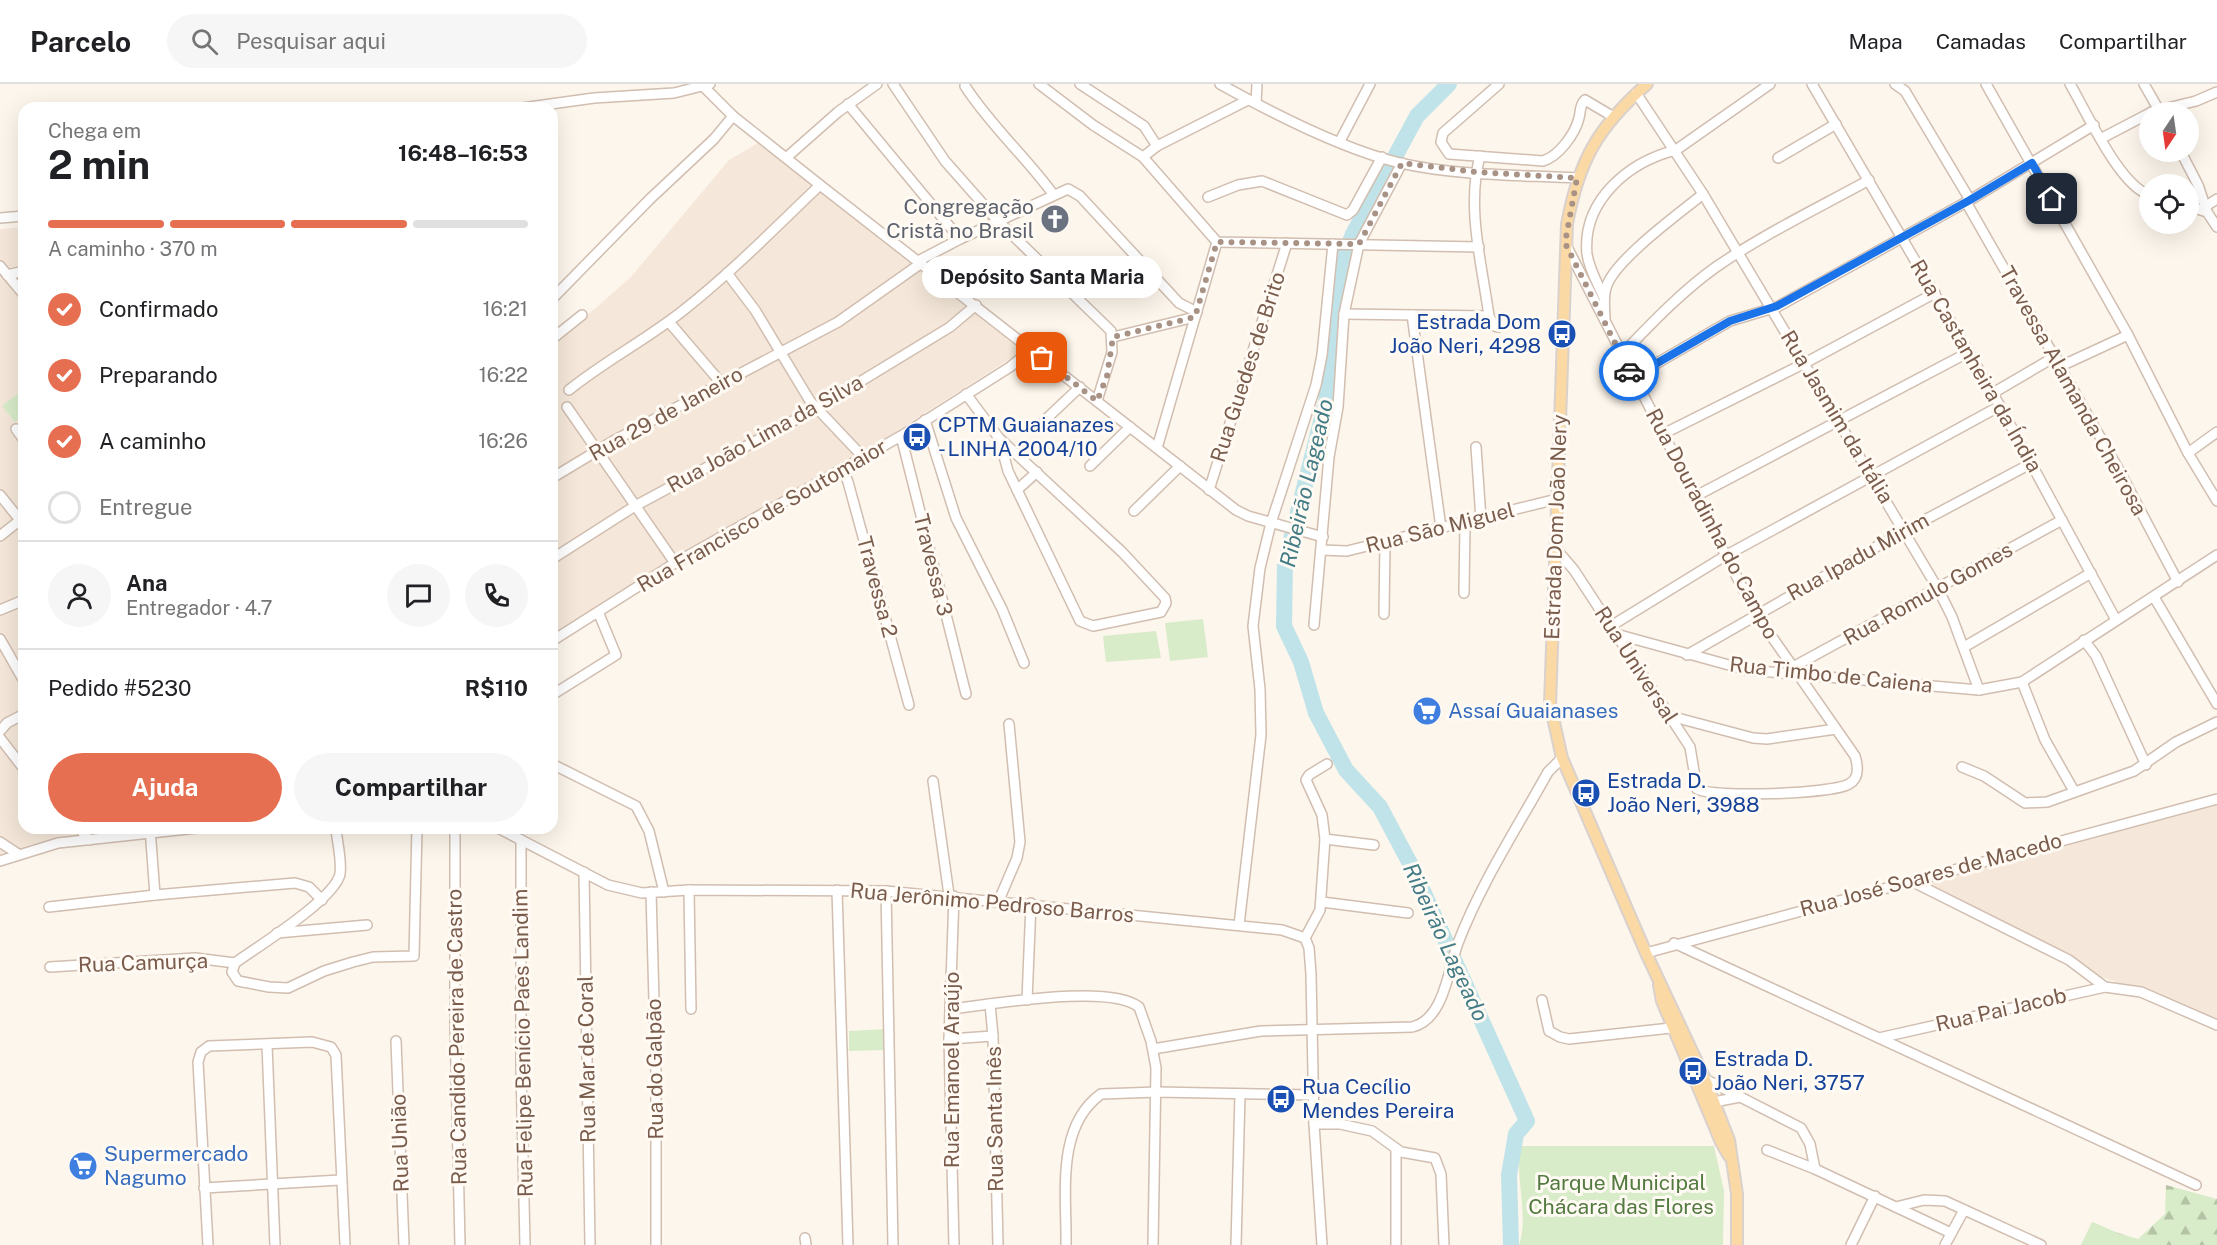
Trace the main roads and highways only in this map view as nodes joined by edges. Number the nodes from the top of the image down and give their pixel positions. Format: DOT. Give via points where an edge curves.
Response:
graph roads {
  1 [pos="1647,84"];
  2 [pos="1678,1028"];
  3 [pos="1731,1158"];
  4 [pos="1737,1245"];
  1 -- 2 [label="main road, Estrada Dom João Nery" via="1612,116 1593,144 1577,178 1565,243 1550,704 1562,758 1657,975 1662,1001"];
  2 -- 3 [label="main road, Estrada Dom João Nery" via="1720,1142"];
  2 -- 3 [label="main road, Estrada Dom João Nery" via="1705,1078 1729,1140"];
  3 -- 4 [label="main road, Estrada Dom João Nery" via="1737,1194"];
}
